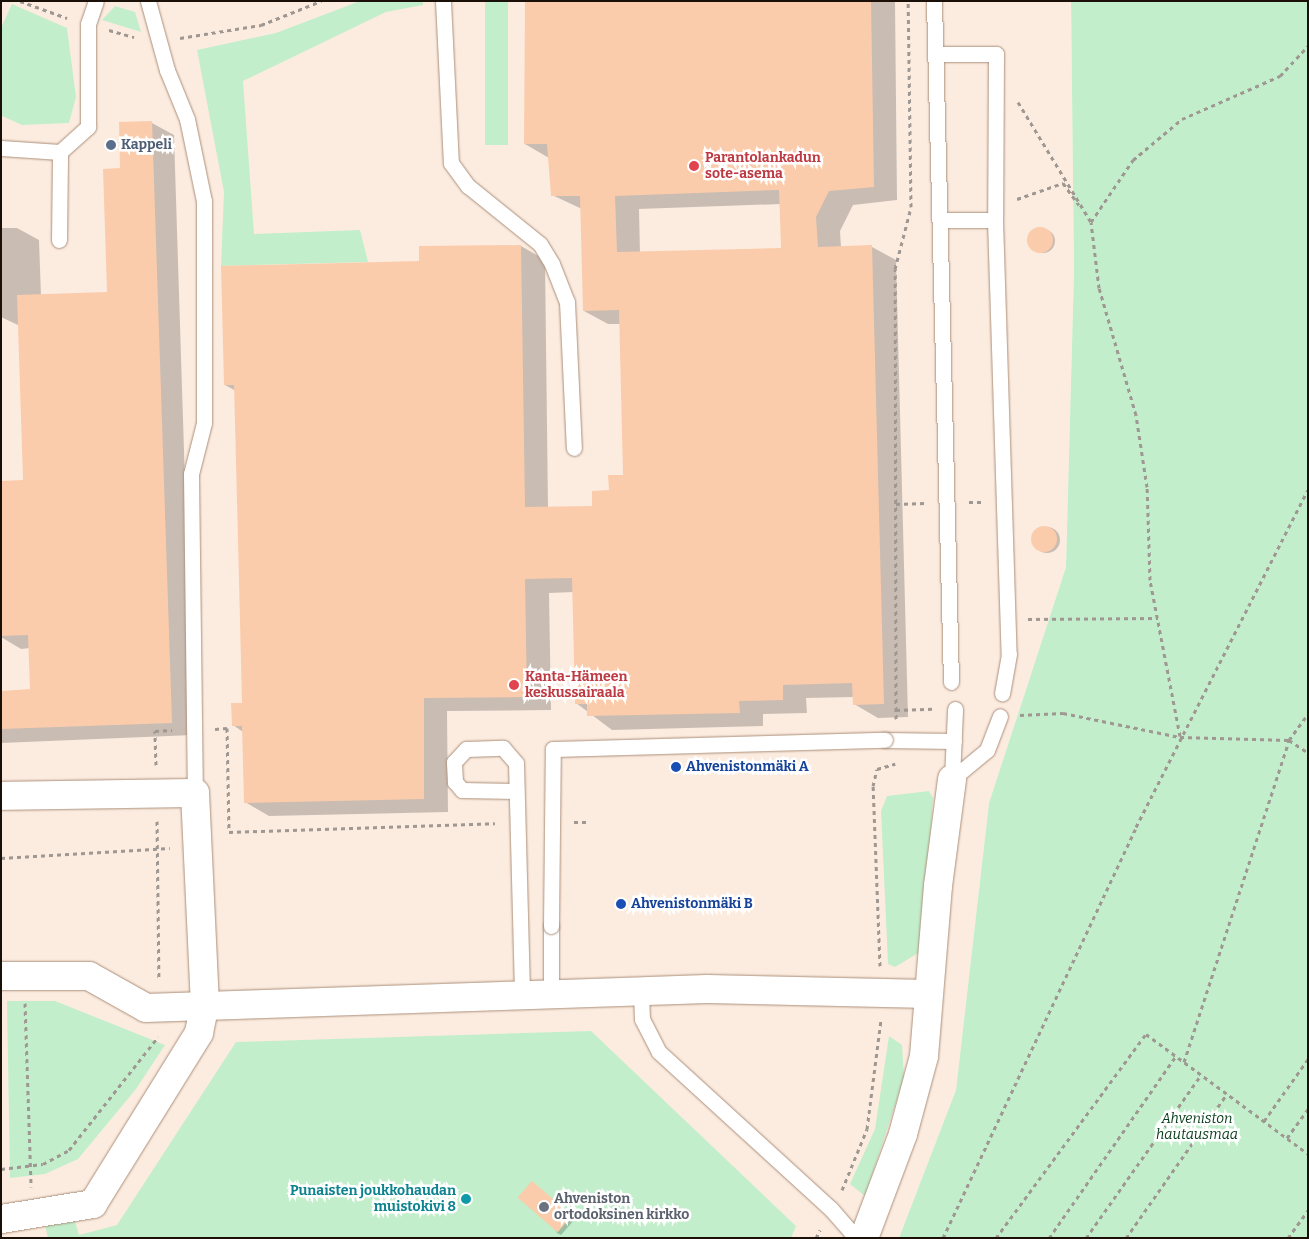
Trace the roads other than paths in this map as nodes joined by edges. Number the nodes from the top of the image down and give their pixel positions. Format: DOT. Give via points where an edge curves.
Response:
graph roads {
  1 [pos="96,1"];
  2 [pos="148,1"];
  3 [pos="442,1"];
  4 [pos="934,1"];
  5 [pos="936,54"];
  6 [pos="1,148"];
  7 [pos="60,152"];
  8 [pos="995,214"];
  9 [pos="940,220"];
  10 [pos="59,240"];
  11 [pos="574,448"];
  12 [pos="951,682"];
  13 [pos="1002,693"];
  14 [pos="955,709"];
  15 [pos="1000,716"];
  16 [pos="954,741"];
  17 [pos="952,779"];
  18 [pos="516,791"];
  19 [pos="195,793"];
  20 [pos="1,796"];
  21 [pos="1,976"];
  22 [pos="641,991"];
  23 [pos="551,994"];
  24 [pos="928,994"];
  25 [pos="522,995"];
  26 [pos="205,1004"];
  27 [pos="1,1219"];
  28 [pos="856,1238"];
  29 [pos="864,1238"];
  1 -- 7 [label="lane" via="88,24 88,127"];
  2 -- 19 [label="lane" via="166,70 187,119 204,201 204,423 190,474"];
  3 -- 11 [label="lane" via="452,163 487,203 540,244 552,264 566,302"];
  4 -- 5 [label="lane"];
  5 -- 8 [label="lane" via="996,54"];
  5 -- 9 [label="lane"];
  6 -- 7 [label="lane"];
  7 -- 10 [label="lane"];
  8 -- 9 [label="lane"];
  8 -- 13 [label="lane" via="1009,654"];
  9 -- 12 [label="lane"];
  14 -- 16 [label="lane"];
  15 -- 17 [label="lane" via="987,750"];
  16 -- 17 [label="lane"];
  16 -- 23 [label="lane, bridge" via="553,749"];
  17 -- 24 [label="street"];
  18 -- 18 [label="lane" via="516,763 503,748 466,749 454,762 455,782 462,790"];
  18 -- 25 [label="lane"];
  19 -- 20 [label="street"];
  19 -- 26 [label="street"];
  21 -- 26 [label="street" via="89,976 146,1008 155,1019"];
  22 -- 23 [label="street"];
  22 -- 24 [label="street"];
  22 -- 28 [label="lane" via="642,1019 659,1052 831,1209"];
  23 -- 25 [label="street"];
  24 -- 29 [label="street" via="922,1064 903,1134"];
  25 -- 26 [label="street"];
  26 -- 27 [label="street" via="199,1033 93,1204"];
}
